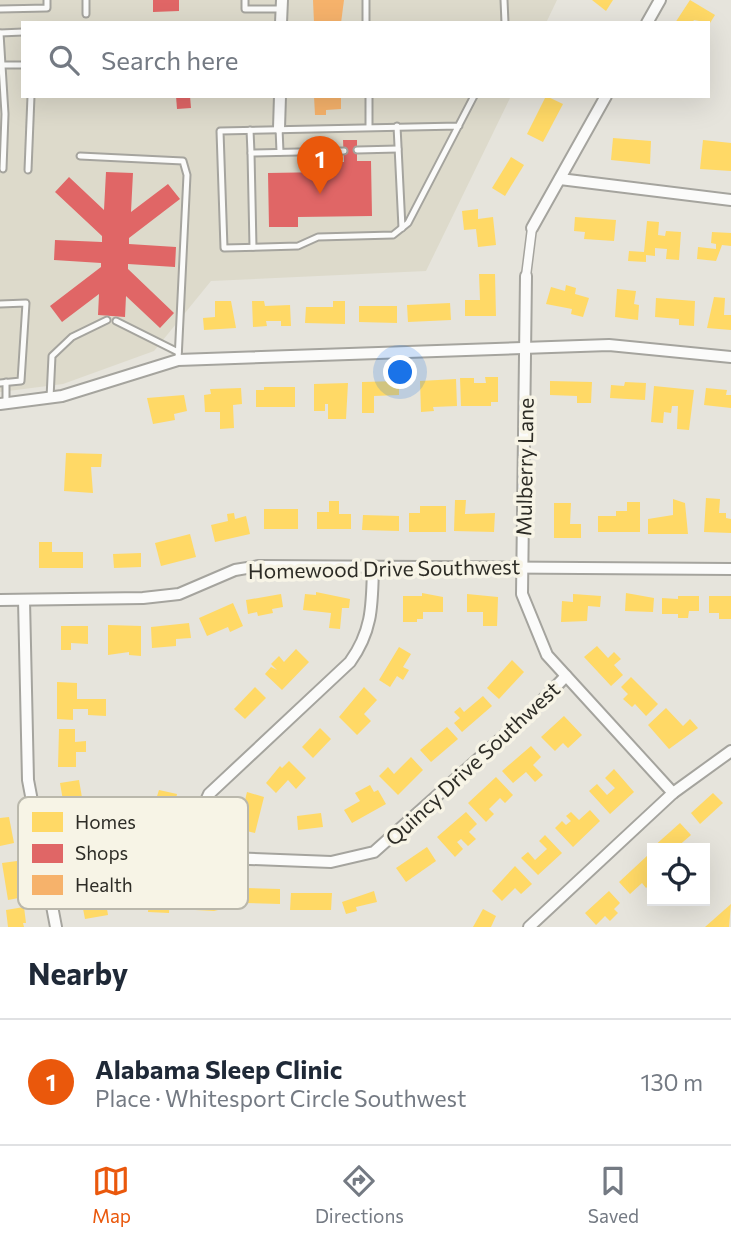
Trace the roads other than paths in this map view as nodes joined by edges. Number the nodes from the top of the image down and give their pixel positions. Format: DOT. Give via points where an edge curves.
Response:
graph roads {
  1 [pos="47,0"];
  2 [pos="86,0"];
  3 [pos="245,0"];
  4 [pos="366,0"];
  5 [pos="504,0"];
  6 [pos="660,0"];
  7 [pos="282,5"];
  8 [pos="0,9"];
  9 [pos="86,14"];
  10 [pos="366,21"];
  11 [pos="505,21"];
  12 [pos="648,21"];
  13 [pos="21,32"];
  14 [pos="0,33"];
  15 [pos="1,65"];
  16 [pos="21,65"];
  17 [pos="31,98"];
  18 [pos="280,98"];
  19 [pos="369,98"];
  20 [pos="473,98"];
  21 [pos="605,98"];
  22 [pos="397,126"];
  23 [pos="459,126"];
  24 [pos="369,127"];
  25 [pos="279,128"];
  26 [pos="250,130"];
  27 [pos="398,149"];
  28 [pos="357,150"];
  29 [pos="344,151"];
  30 [pos="280,152"];
  31 [pos="251,153"];
  32 [pos="80,156"];
  33 [pos="3,169"];
  34 [pos="28,170"];
  35 [pos="560,179"];
  36 [pos="731,200"];
  37 [pos="402,228"];
  38 [pos="532,229"];
  39 [pos="253,247"];
  40 [pos="526,275"];
  41 [pos="0,304"];
  42 [pos="107,320"];
  43 [pos="116,321"];
  44 [pos="526,346"];
  45 [pos="178,356"];
  46 [pos="731,357"];
  47 [pos="3,382"];
  48 [pos="50,398"];
  49 [pos="3,404"];
  50 [pos="373,566"];
  51 [pos="523,566"];
  52 [pos="731,569"];
  53 [pos="0,600"];
  54 [pos="24,600"];
  55 [pos="566,676"];
  56 [pos="731,751"];
  57 [pos="673,793"];
  58 [pos="32,797"];
  59 [pos="208,797"];
  60 [pos="248,858"];
  61 [pos="53,909"];
  62 [pos="56,927"];
  63 [pos="528,927"];
  1 -- 8 [label="lane" via="47,8"];
  2 -- 9 [label="lane"];
  3 -- 7 [label="lane" via="245,9"];
  4 -- 10 [label="lane"];
  5 -- 11 [label="lane"];
  6 -- 12 [label="street"];
  13 -- 14 [label="lane"];
  14 -- 15 [label="lane"];
  15 -- 16 [label="lane"];
  15 -- 33 [label="lane"];
  17 -- 34 [label="lane"];
  18 -- 25 [label="street"];
  19 -- 24 [label="lane"];
  20 -- 23 [label="lane"];
  21 -- 35 [label="street, Mulberry Lane"];
  22 -- 23 [label="lane"];
  22 -- 24 [label="lane"];
  22 -- 27 [label="lane"];
  23 -- 37 [label="lane"];
  24 -- 25 [label="lane"];
  25 -- 26 [label="lane"];
  25 -- 30 [label="lane"];
  26 -- 31 [label="lane"];
  26 -- 39 [label="lane" via="220,131 224,248"];
  27 -- 28 [label="lane"];
  27 -- 37 [label="lane"];
  29 -- 30 [label="lane"];
  30 -- 31 [label="lane"];
  31 -- 39 [label="lane"];
  32 -- 45 [label="lane" via="183,160 187,175"];
  35 -- 36 [label="street"];
  35 -- 38 [label="street, Mulberry Lane"];
  37 -- 39 [label="lane" via="393,235 318,237 298,246"];
  38 -- 40 [label="street, Mulberry Lane"];
  40 -- 44 [label="street, Mulberry Lane"];
  41 -- 47 [label="lane" via="26,303 21,381"];
  42 -- 48 [label="lane" via="72,337 52,356"];
  43 -- 45 [label="lane"];
  44 -- 45 [label="street"];
  44 -- 46 [label="street" via="609,345"];
  44 -- 51 [label="street, Mulberry Lane"];
  45 -- 48 [label="street"];
  47 -- 49 [label="lane"];
  48 -- 49 [label="street"];
  50 -- 51 [label="street, Homewood Drive Southwest"];
  50 -- 54 [label="street, Homewood Drive Southwest" via="259,566 235,570 179,594"];
  50 -- 59 [label="street" via="372,612 363,643 350,662"];
  51 -- 52 [label="street, Homewood Drive Southwest"];
  51 -- 55 [label="street, Mulberry Lane" via="522,594 530,618 547,655"];
  53 -- 54 [label="street, Homewood Drive Southwest"];
  54 -- 58 [label="street"];
  55 -- 57 [label="street, Mulberry Lane"];
  55 -- 60 [label="street, Quincy Drive Southwest" via="374,852 331,862"];
  56 -- 57 [label="street"];
  57 -- 63 [label="street"];
  61 -- 62 [label="street"];
}
